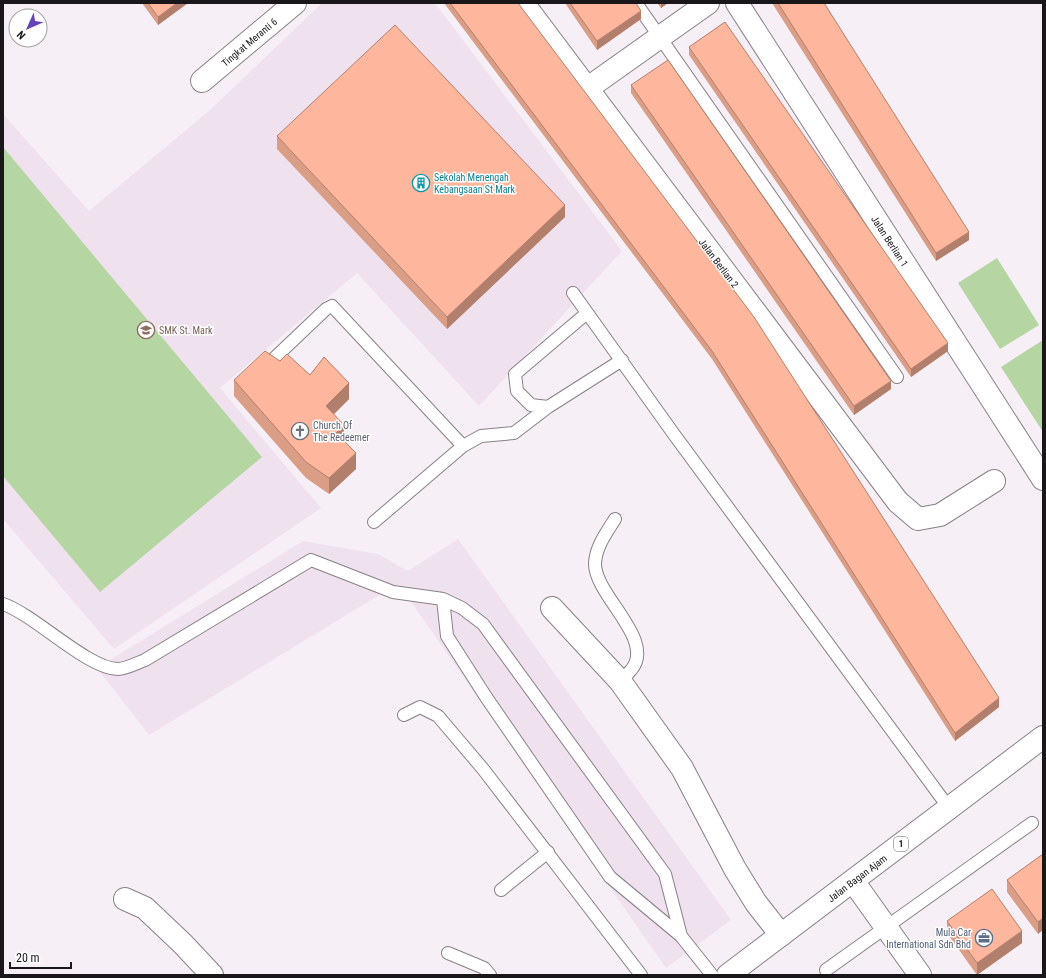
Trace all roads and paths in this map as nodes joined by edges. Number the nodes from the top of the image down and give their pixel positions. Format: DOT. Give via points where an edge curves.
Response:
graph roads {
  1 [pos="295,3"];
  2 [pos="523,3"];
  3 [pos="636,3"];
  4 [pos="708,3"];
  5 [pos="737,3"];
  6 [pos="659,38"];
  7 [pos="202,80"];
  8 [pos="588,88"];
  9 [pos="573,293"];
  10 [pos="587,313"];
  11 [pos="622,360"];
  12 [pos="265,367"];
  13 [pos="897,377"];
  14 [pos="548,407"];
  15 [pos="463,446"];
  16 [pos="1043,479"];
  17 [pos="994,481"];
  18 [pos="615,518"];
  19 [pos="374,522"];
  20 [pos="443,599"];
  21 [pos="3,604"];
  22 [pos="552,608"];
  23 [pos="620,681"];
  24 [pos="404,715"];
  25 [pos="1043,737"];
  26 [pos="949,808"];
  27 [pos="1032,824"];
  28 [pos="548,852"];
  29 [pos="852,881"];
  30 [pos="501,890"];
  31 [pos="125,899"];
  32 [pos="886,927"];
  33 [pos="781,935"];
  34 [pos="681,936"];
  35 [pos="448,954"];
  36 [pos="826,970"];
  37 [pos="636,973"];
  38 [pos="212,975"];
  39 [pos="490,975"];
  40 [pos="712,975"];
  41 [pos="728,975"];
  42 [pos="920,975"];
  1 -- 7 [label="street, Tingkat Meranti 6"];
  2 -- 8 [label="street, Jalan Berlian 2"];
  3 -- 6 [label="lane"];
  4 -- 6 [label="street"];
  5 -- 16 [label="street, Jalan Berlian 1"];
  6 -- 8 [label="street"];
  6 -- 13 [label="lane"];
  8 -- 17 [label="street, Jalan Berlian 2" via="898,502 918,519 940,515"];
  9 -- 10 [label="lane"];
  10 -- 11 [label="lane"];
  10 -- 14 [label="lane" via="515,374 517,391 531,405"];
  11 -- 14 [label="lane"];
  11 -- 26 [label="lane"];
  12 -- 15 [label="lane" via="332,306"];
  14 -- 15 [label="lane" via="514,433 481,436"];
  15 -- 19 [label="lane"];
  18 -- 23 [label="lane" via="597,549 595,564 600,583 634,636 638,654 633,670"];
  20 -- 21 [label="lane" via="393,592 311,560 145,660 119,669 93,662 58,637"];
  20 -- 34 [label="lane" via="447,636 486,697 610,876"];
  20 -- 34 [label="lane" via="462,608 482,624 665,874"];
  22 -- 23 [label="street"];
  23 -- 33 [label="street" via="682,768 734,869"];
  24 -- 28 [label="lane" via="420,707 438,716"];
  25 -- 26 [label="street, Jalan Bagan Ajam / 1"];
  26 -- 29 [label="street, Jalan Bagan Ajam / 1"];
  27 -- 32 [label="lane"];
  28 -- 30 [label="lane"];
  28 -- 37 [label="lane"];
  29 -- 32 [label="street"];
  29 -- 33 [label="street, Jalan Bagan Ajam / 1"];
  31 -- 38 [label="street" via="145,908"];
  32 -- 36 [label="lane"];
  32 -- 42 [label="street"];
  33 -- 41 [label="street, Jalan Bagan Ajam / 1"];
  34 -- 40 [label="lane"];
  35 -- 39 [label="lane" via="484,968"];
}
